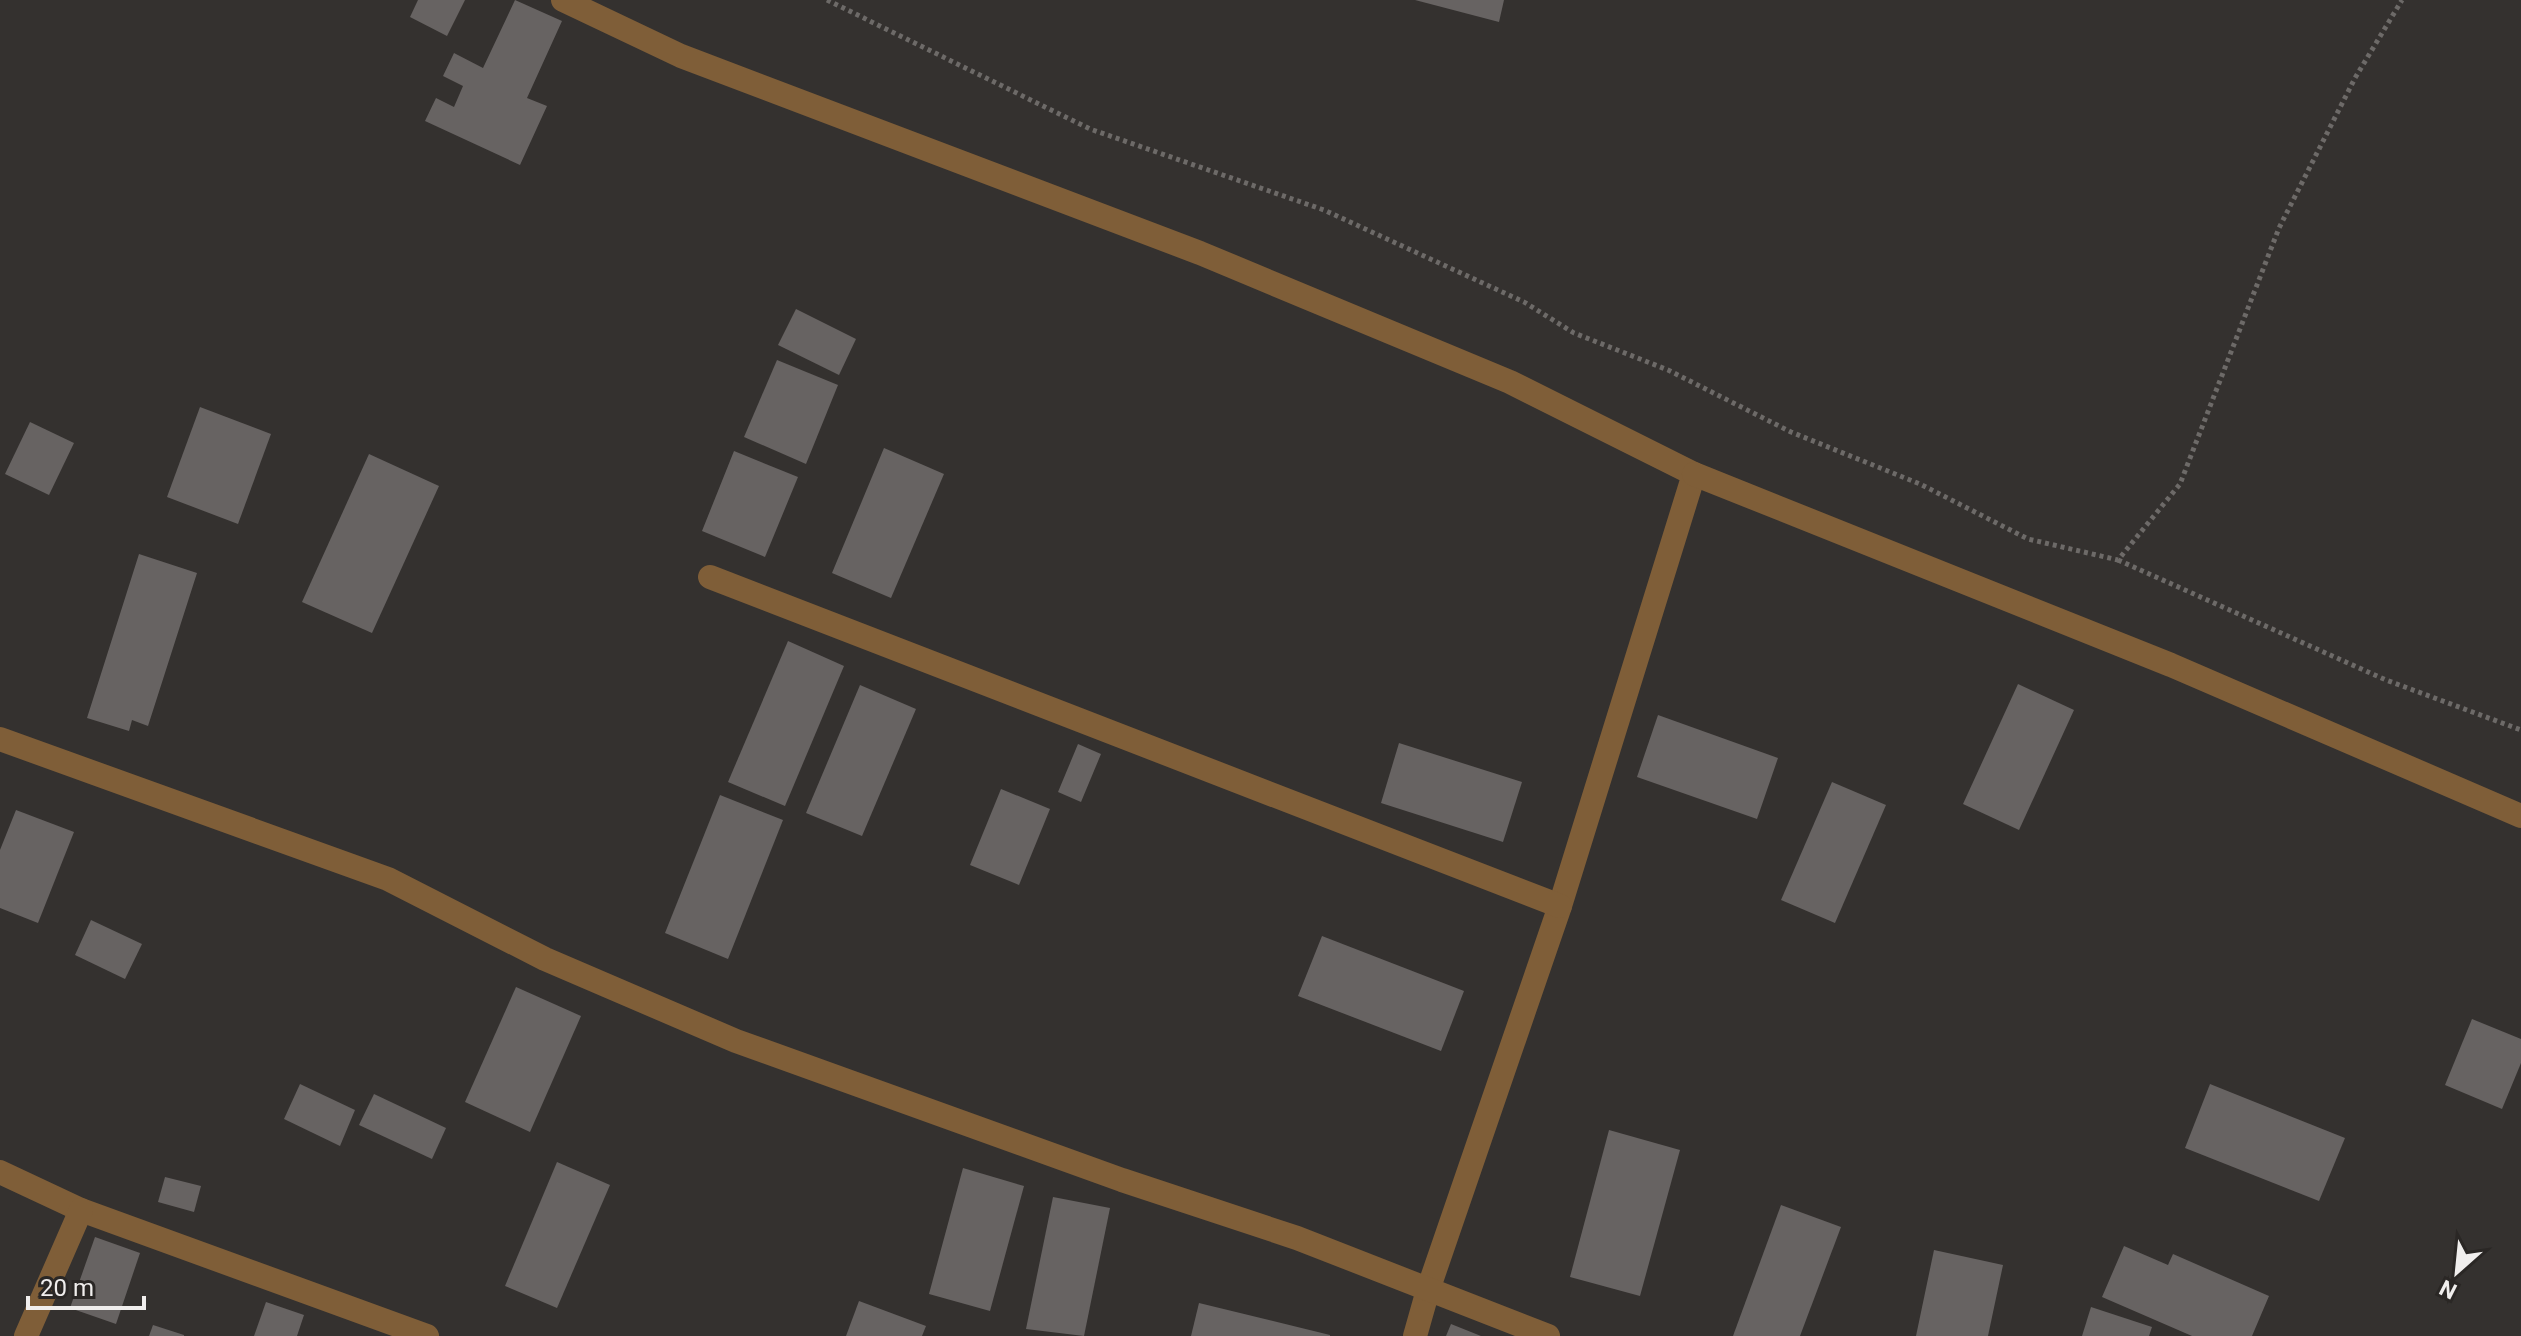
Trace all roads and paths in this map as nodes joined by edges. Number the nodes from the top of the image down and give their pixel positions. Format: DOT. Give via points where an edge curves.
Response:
graph roads {
  1 [pos="563,0"];
  2 [pos="827,0"];
  3 [pos="2402,0"];
  4 [pos="1694,474"];
  5 [pos="2118,560"];
  6 [pos="710,577"];
  7 [pos="2521,730"];
  8 [pos="0,739"];
  9 [pos="2521,816"];
  10 [pos="1560,906"];
  11 [pos="0,1172"];
  12 [pos="81,1210"];
  13 [pos="1428,1290"];
  14 [pos="416,1334"];
  15 [pos="26,1336"];
  16 [pos="1415,1336"];
  17 [pos="1548,1336"];
  1 -- 4 [label="street" via="681,56 1200,253 1510,382"];
  2 -- 5 [label="path" via="1090,129 1324,210 1524,302 1574,333 1920,484 2028,539"];
  3 -- 5 [label="path" via="2355,78 2279,228 2180,484"];
  4 -- 9 [label="street" via="2171,665"];
  4 -- 10 [label="street"];
  5 -- 7 [label="path" via="2386,680"];
  6 -- 10 [label="street"];
  8 -- 13 [label="street" via="388,879 545,959 736,1041 1297,1238"];
  10 -- 13 [label="street"];
  11 -- 12 [label="street"];
  12 -- 14 [label="street"];
  12 -- 15 [label="street"];
  13 -- 16 [label="street"];
  13 -- 17 [label="street"];
}
